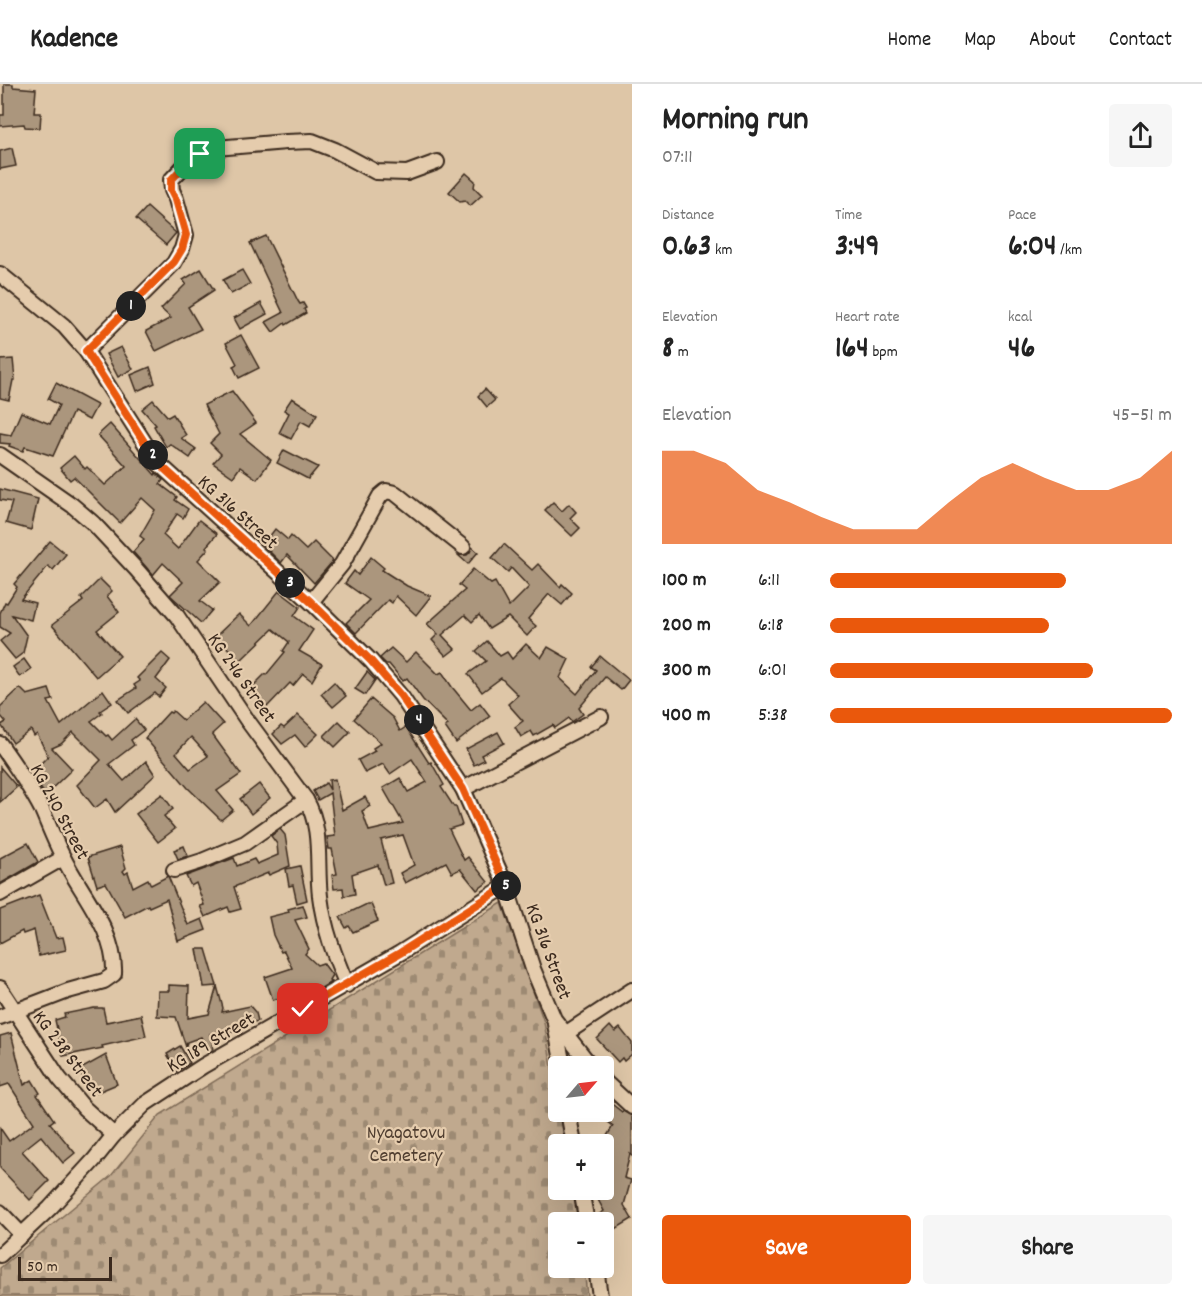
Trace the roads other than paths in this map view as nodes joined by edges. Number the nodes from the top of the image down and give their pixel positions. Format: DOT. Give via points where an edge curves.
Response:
graph roads {
  1 [pos="437,162"];
  2 [pos="0,274"];
  3 [pos="86,351"];
  4 [pos="0,455"];
  5 [pos="463,547"];
  6 [pos="311,602"];
  7 [pos="601,717"];
  8 [pos="0,744"];
  9 [pos="463,789"];
  10 [pos="306,800"];
  11 [pos="63,858"];
  12 [pos="174,870"];
  13 [pos="506,886"];
  14 [pos="0,894"];
  15 [pos="347,985"];
  16 [pos="0,988"];
  17 [pos="632,990"];
  18 [pos="14,1011"];
  19 [pos="0,1017"];
  20 [pos="554,1019"];
  21 [pos="565,1034"];
  22 [pos="561,1056"];
  23 [pos="583,1056"];
  24 [pos="614,1090"];
  25 [pos="632,1107"];
  26 [pos="114,1135"];
  27 [pos="0,1212"];
  28 [pos="22,1235"];
  29 [pos="0,1255"];
  30 [pos="597,1278"];
  31 [pos="600,1296"];
  1 -- 3 [label="street" via="407,173 376,172 312,141 216,148 200,154 171,180 186,235 174,262"];
  2 -- 3 [label="street, KG 316 Street" via="64,326"];
  3 -- 6 [label="street, KG 316 Street" via="157,462"];
  4 -- 10 [label="street, KG 246 Street" via="72,505 136,569 177,616"];
  5 -- 6 [label="street" via="395,493 386,491 342,564"];
  6 -- 9 [label="street, KG 316 Street" via="401,696"];
  7 -- 9 [label="street"];
  8 -- 11 [label="street, KG 240 Street" via="41,809"];
  9 -- 13 [label="street, KG 316 Street"];
  10 -- 12 [label="street" via="245,843"];
  10 -- 15 [label="street, KG 246 Street" via="316,825 320,897 330,946"];
  11 -- 14 [label="street"];
  11 -- 18 [label="street, KG 240 Street" via="112,946 114,974 104,981"];
  13 -- 15 [label="street, KG 189 Street"];
  13 -- 20 [label="street, KG 316 Street"];
  15 -- 26 [label="street, KG 189 Street" via="154,1097"];
  16 -- 18 [label="street, KG 238 Street"];
  17 -- 21 [label="street"];
  18 -- 19 [label="street"];
  18 -- 26 [label="street, KG 238 Street" via="59,1078"];
  20 -- 21 [label="street, KG 316 Street"];
  20 -- 22 [label="street"];
  21 -- 23 [label="street, KG 316 Street"];
  24 -- 25 [label="street"];
  26 -- 28 [label="street, KG 189 Street"];
  27 -- 28 [label="street"];
  28 -- 29 [label="street, KG 189 Street"];
  30 -- 31 [label="street"];
}
